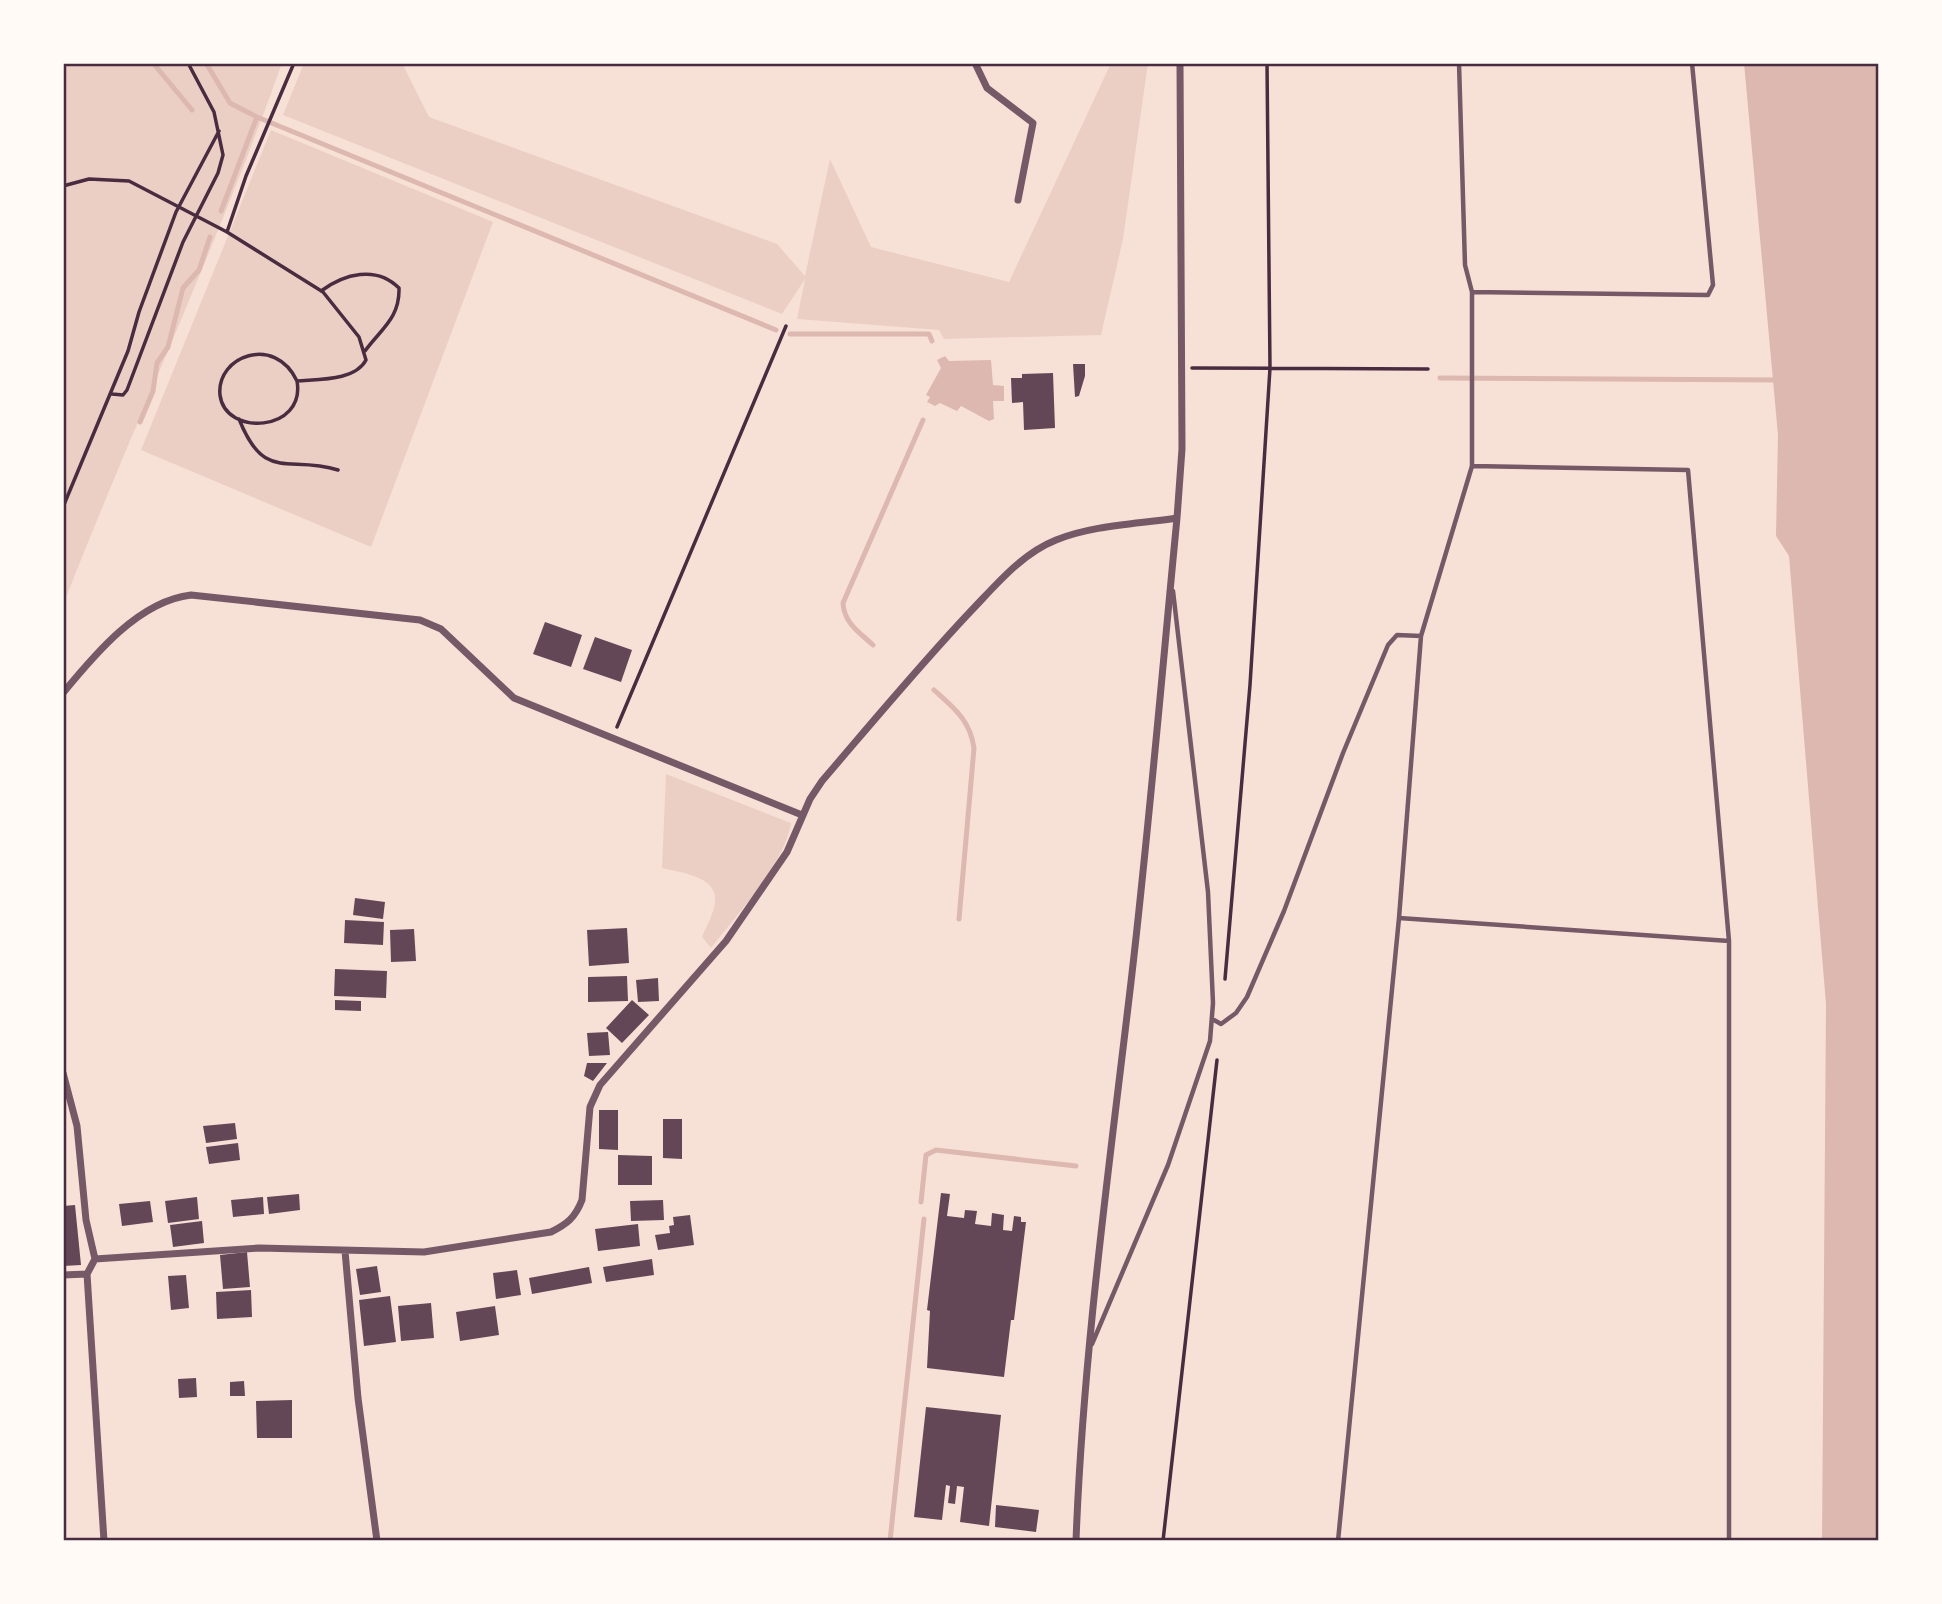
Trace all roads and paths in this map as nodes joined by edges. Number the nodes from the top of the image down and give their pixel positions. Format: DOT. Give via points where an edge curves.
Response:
graph roads {
  1 [pos="188,63"];
  2 [pos="294,63"];
  3 [pos="975,63"];
  4 [pos="1180,63"];
  5 [pos="1267,63"];
  6 [pos="1460,63"];
  7 [pos="1692,63"];
  8 [pos="219,131"];
  9 [pos="63,186"];
  10 [pos="1018,200"];
  11 [pos="180,205"];
  12 [pos="196,215"];
  13 [pos="227,232"];
  14 [pos="321,291"];
  15 [pos="1472,292"];
  16 [pos="786,326"];
  17 [pos="365,351"];
  18 [pos="1188,368"];
  19 [pos="1270,368"];
  20 [pos="1428,369"];
  21 [pos="297,381"];
  22 [pos="111,394"];
  23 [pos="239,419"];
  24 [pos="1472,466"];
  25 [pos="338,470"];
  26 [pos="63,508"];
  27 [pos="1177,519"];
  28 [pos="1171,573"];
  29 [pos="1421,636"];
  30 [pos="63,694"];
  31 [pos="613,740"];
  32 [pos="803,815"];
  33 [pos="1399,918"];
  34 [pos="1729,942"];
  35 [pos="1224,985"];
  36 [pos="1214,1020"];
  37 [pos="1218,1054"];
  38 [pos="63,1073"];
  39 [pos="345,1251"];
  40 [pos="95,1259"];
  41 [pos="87,1274"];
  42 [pos="63,1275"];
  43 [pos="1088,1351"];
  44 [pos="104,1541"];
  45 [pos="377,1541"];
  46 [pos="1076,1541"];
  47 [pos="1163,1541"];
  48 [pos="1338,1541"];
  49 [pos="1729,1541"];
  1 -- 8 [label="path" via="203,86"];
  2 -- 13 [label="path"];
  3 -- 10 [label="street" via="987,88 1033,123"];
  4 -- 27 [label="street" via="1182,449"];
  5 -- 19 [label="path"];
  6 -- 15 [label="lane" via="1465,265"];
  7 -- 15 [label="lane" via="1713,285 1708,295"];
  8 -- 11 [label="path"];
  8 -- 12 [label="path" via="223,155"];
  9 -- 11 [label="path" via="89,178 129,181"];
  11 -- 12 [label="path"];
  11 -- 22 [label="path"];
  12 -- 13 [label="path"];
  12 -- 22 [label="path" via="127,390 123,395"];
  13 -- 14 [label="path"];
  14 -- 17 [label="path"];
  14 -- 17 [label="path" via="360,274 391,280 399,288 394,317"];
  15 -- 24 [label="lane"];
  16 -- 31 [label="path"];
  17 -- 21 [label="path" via="363,367 352,373"];
  18 -- 19 [label="path"];
  19 -- 20 [label="path"];
  19 -- 35 [label="path" via="1251,671"];
  21 -- 23 [label="path" via="299,393 282,418 266,423"];
  21 -- 23 [label="path" via="291,368 273,354 239,359 221,380 220,395 223,406"];
  22 -- 26 [label="path"];
  23 -- 25 [label="path" via="247,439 267,460 322,464"];
  24 -- 29 [label="lane"];
  24 -- 34 [label="lane" via="1688,470"];
  27 -- 28 [label="street"];
  27 -- 32 [label="street" via="1079,533 1030,555 929,655 822,781"];
  28 -- 36 [label="lane" via="1208,892"];
  28 -- 43 [label="street" via="1131,981"];
  29 -- 33 [label="lane"];
  29 -- 36 [label="lane" via="1397,635 1388,645 1247,997 1221,1024"];
  30 -- 31 [label="street" via="137,617 170,597 191,595 431,624 506,693"];
  31 -- 32 [label="street"];
  32 -- 39 [label="street" via="787,852 726,941 600,1085 590,1107 582,1200 566,1225 551,1232 424,1252"];
  33 -- 34 [label="lane"];
  33 -- 48 [label="lane"];
  34 -- 49 [label="lane"];
  36 -- 43 [label="lane" via="1168,1165"];
  37 -- 47 [label="path"];
  38 -- 40 [label="street" via="77,1126 86,1220"];
  39 -- 40 [label="street" via="259,1248"];
  39 -- 45 [label="street"];
  40 -- 41 [label="street"];
  41 -- 42 [label="street"];
  41 -- 44 [label="street"];
  43 -- 46 [label="street"];
}
